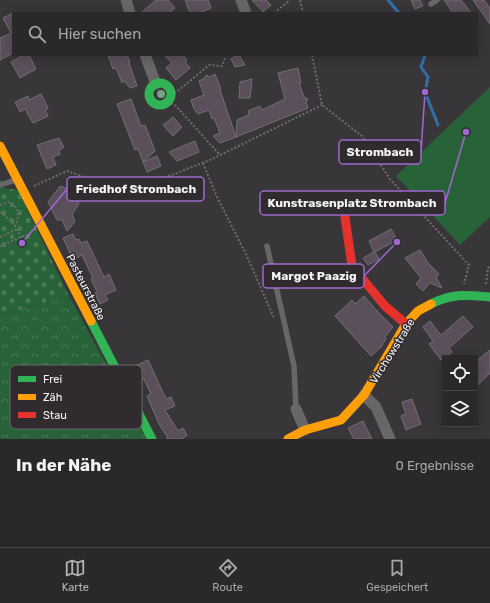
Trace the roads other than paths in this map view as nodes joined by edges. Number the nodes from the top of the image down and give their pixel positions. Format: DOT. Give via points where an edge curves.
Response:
graph roads {
  1 [pos="126,0"];
  2 [pos="241,0"];
  3 [pos="437,0"];
  4 [pos="431,4"];
  5 [pos="130,12"];
  6 [pos="246,12"];
  7 [pos="145,56"];
  8 [pos="156,84"];
  9 [pos="0,146"];
  10 [pos="18,179"];
  11 [pos="0,185"];
  12 [pos="345,217"];
  13 [pos="267,246"];
  14 [pos="487,297"];
  15 [pos="406,324"];
  16 [pos="114,365"];
  17 [pos="364,395"];
  18 [pos="296,409"];
  19 [pos="142,420"];
  20 [pos="305,430"];
  21 [pos="152,439"];
  22 [pos="288,439"];
  23 [pos="390,439"];
  1 -- 5 [label="street"];
  2 -- 6 [label="street"];
  3 -- 4 [label="lane"];
  7 -- 8 [label="street"];
  8 -- 8 [label="street" via="149,96 159,105 169,98 170,90 164,84"];
  9 -- 10 [label="street, Pasteurstraße"];
  10 -- 11 [label="lane"];
  10 -- 16 [label="street, Pasteurstraße"];
  12 -- 15 [label="street" via="352,266 385,306"];
  13 -- 18 [label="lane" via="294,366"];
  14 -- 15 [label="street, Virchowstraße" via="460,295 444,298 418,311"];
  15 -- 17 [label="street, Virchowstraße"];
  17 -- 20 [label="street, Virchowstraße" via="341,420"];
  17 -- 23 [label="street" via="376,407"];
  18 -- 20 [label="street"];
  19 -- 21 [label="street, Pasteurstraße"];
  20 -- 22 [label="street, Virchowstraße"];
}
